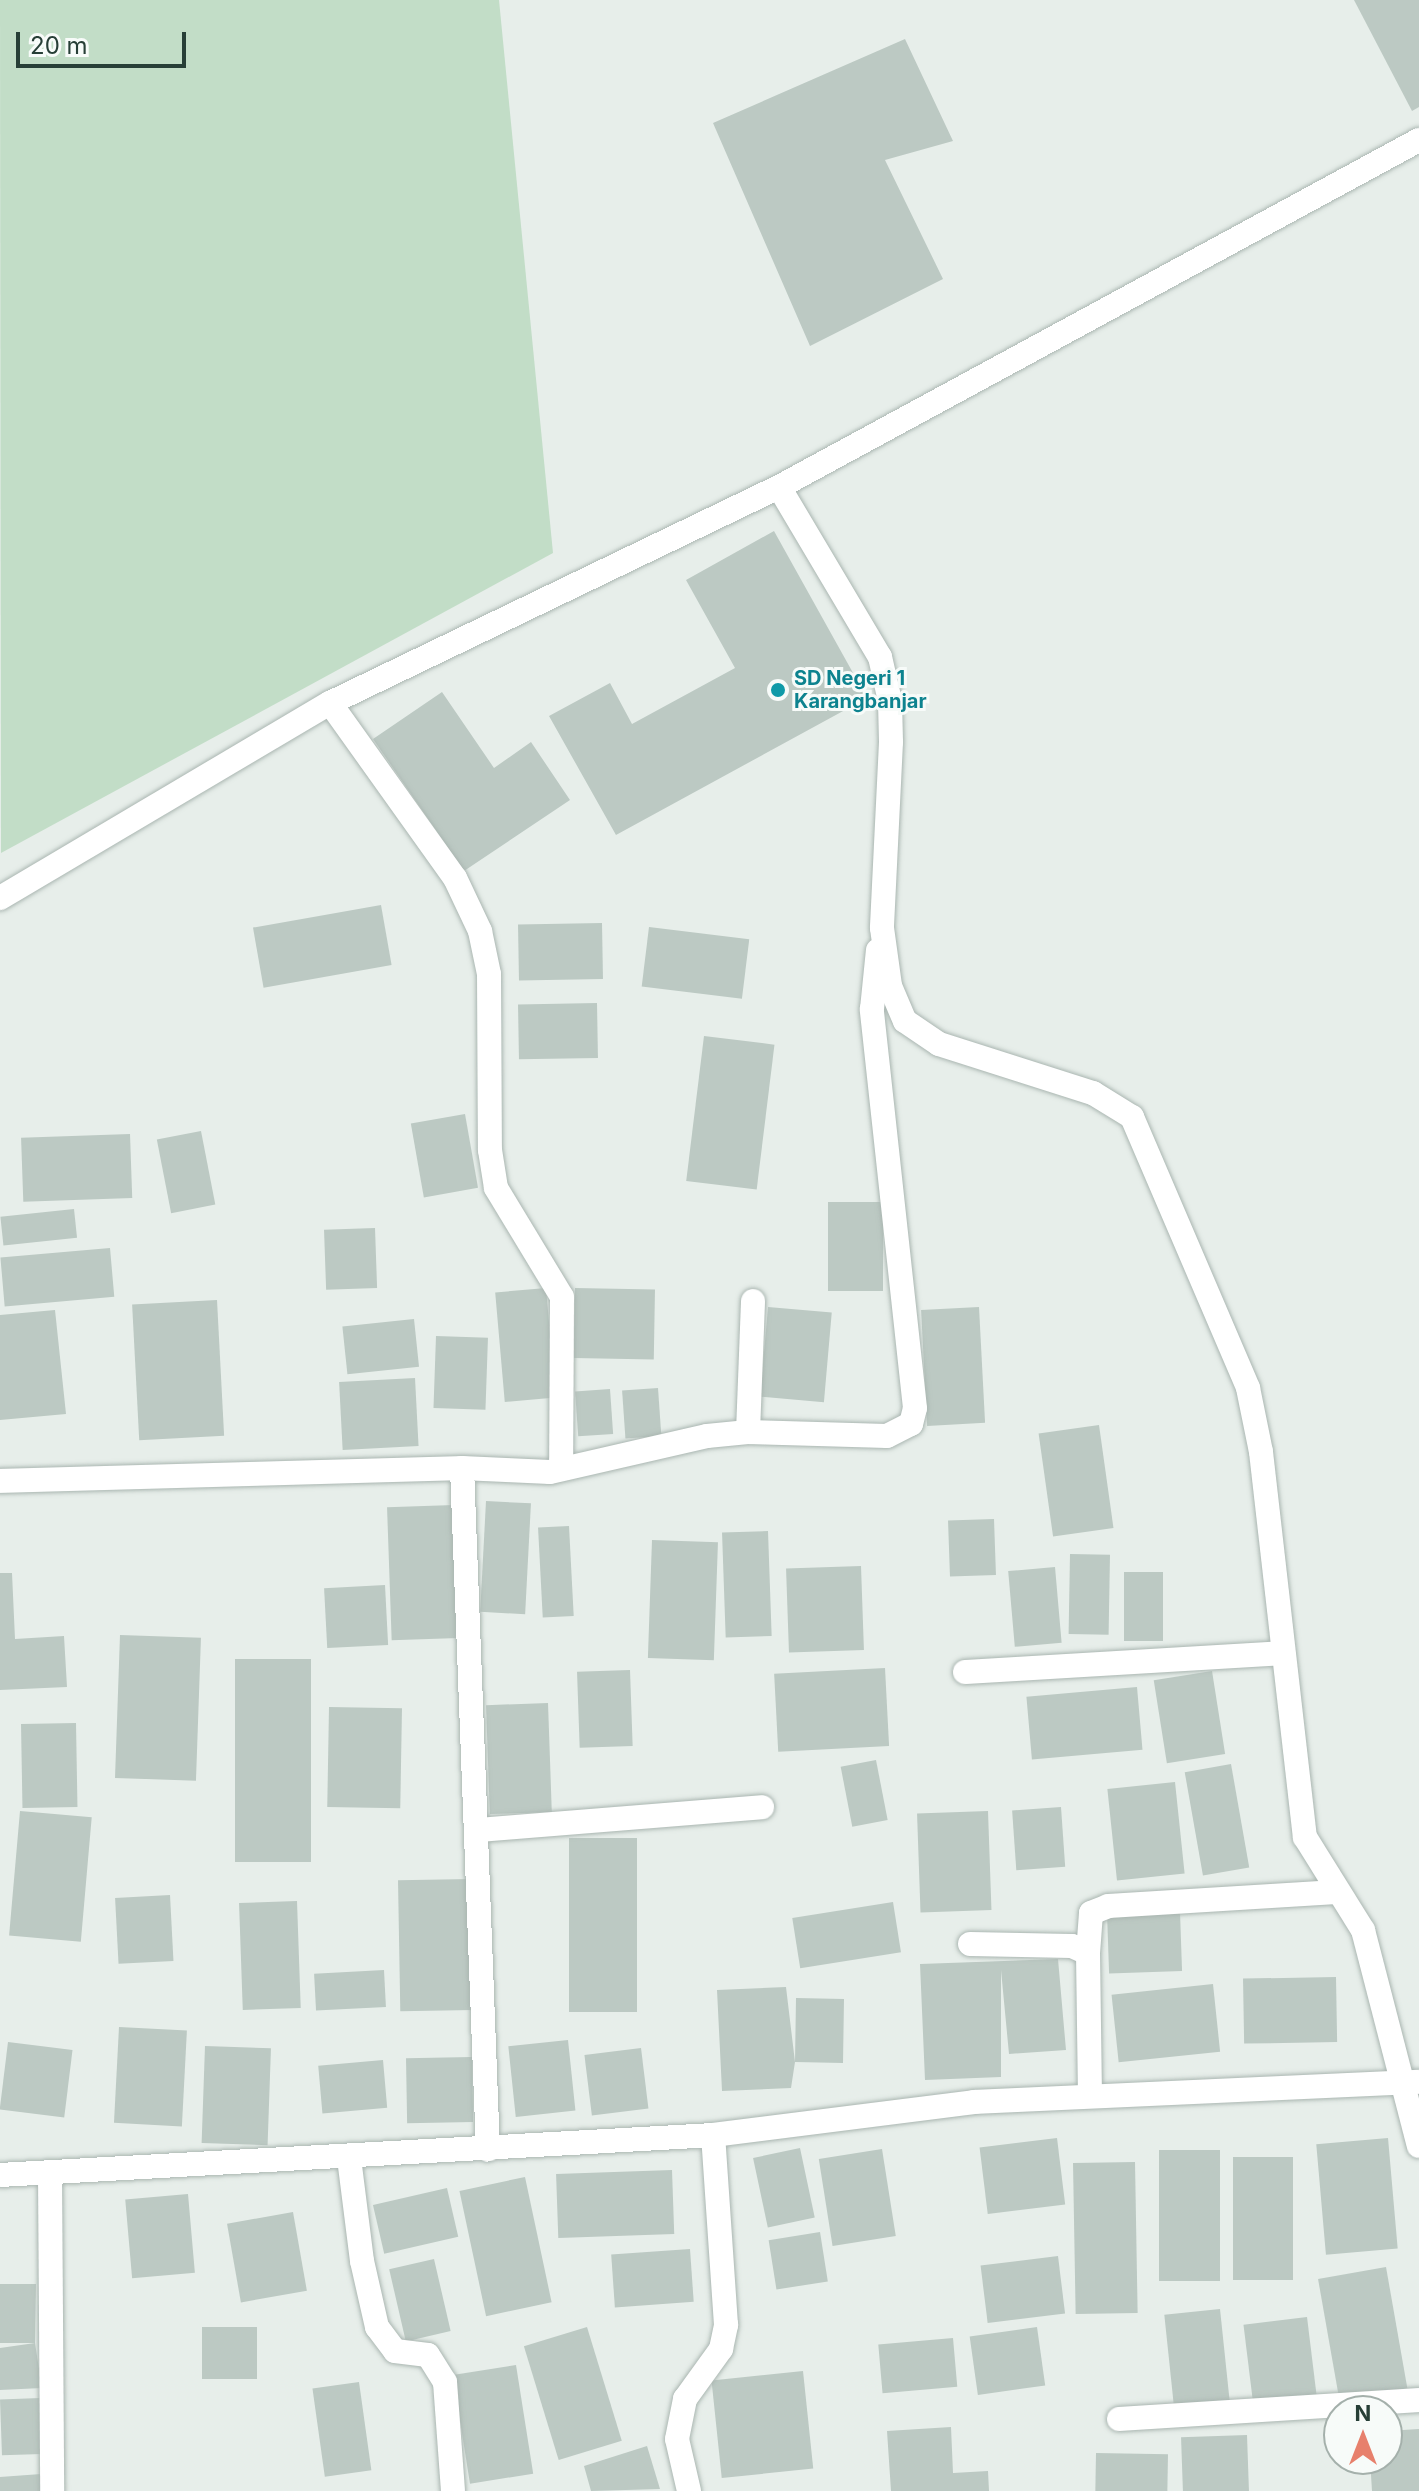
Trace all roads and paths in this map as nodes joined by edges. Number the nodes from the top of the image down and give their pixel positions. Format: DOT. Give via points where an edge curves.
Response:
graph roads {
  1 [pos="1419,140"];
  2 [pos="779,487"];
  3 [pos="330,703"];
  4 [pos="0,898"];
  5 [pos="882,928"];
  6 [pos="753,1301"];
  7 [pos="748,1432"];
  8 [pos="561,1466"];
  9 [pos="462,1468"];
  10 [pos="0,1481"];
  11 [pos="1281,1653"];
  12 [pos="965,1672"];
  13 [pos="762,1807"];
  14 [pos="478,1830"];
  15 [pos="1337,1892"];
  16 [pos="970,1944"];
  17 [pos="1088,1953"];
  18 [pos="1413,2083"];
  19 [pos="1090,2096"];
  20 [pos="713,2135"];
  21 [pos="1419,2146"];
  22 [pos="488,2150"];
  23 [pos="349,2158"];
  24 [pos="50,2174"];
  25 [pos="0,2175"];
  26 [pos="1419,2400"];
  27 [pos="1119,2419"];
  28 [pos="52,2491"];
  29 [pos="453,2491"];
  30 [pos="689,2491"];
  1 -- 2 [label="street"];
  2 -- 3 [label="street"];
  2 -- 5 [label="street" via="831,570 883,672 891,742"];
  3 -- 4 [label="street"];
  3 -- 8 [label="street" via="455,878 480,931 489,974 490,1150 496,1188 562,1297"];
  5 -- 7 [label="street" via="872,1009 915,1408 911,1424 887,1436"];
  5 -- 11 [label="street" via="890,986 905,1021 939,1044 1093,1093 1132,1117 1248,1388 1261,1452"];
  6 -- 7 [label="street"];
  7 -- 8 [label="street"];
  8 -- 9 [label="street" via="550,1472"];
  9 -- 10 [label="street"];
  9 -- 14 [label="street"];
  11 -- 12 [label="street"];
  11 -- 15 [label="street" via="1305,1837"];
  13 -- 14 [label="street"];
  14 -- 22 [label="street"];
  15 -- 17 [label="street" via="1108,1906 1091,1913"];
  15 -- 18 [label="street" via="1363,1930"];
  16 -- 17 [label="street" via="1072,1946"];
  17 -- 19 [label="street"];
  18 -- 19 [label="street"];
  18 -- 21 [label="street"];
  19 -- 20 [label="street" via="974,2102"];
  20 -- 22 [label="street"];
  20 -- 30 [label="street" via="726,2325 721,2349 685,2399 677,2439"];
  22 -- 23 [label="street"];
  23 -- 24 [label="street"];
  23 -- 29 [label="street" via="362,2261 377,2327 395,2351 428,2355 445,2382"];
  24 -- 25 [label="street"];
  24 -- 28 [label="street"];
  26 -- 27 [label="street"];
}
